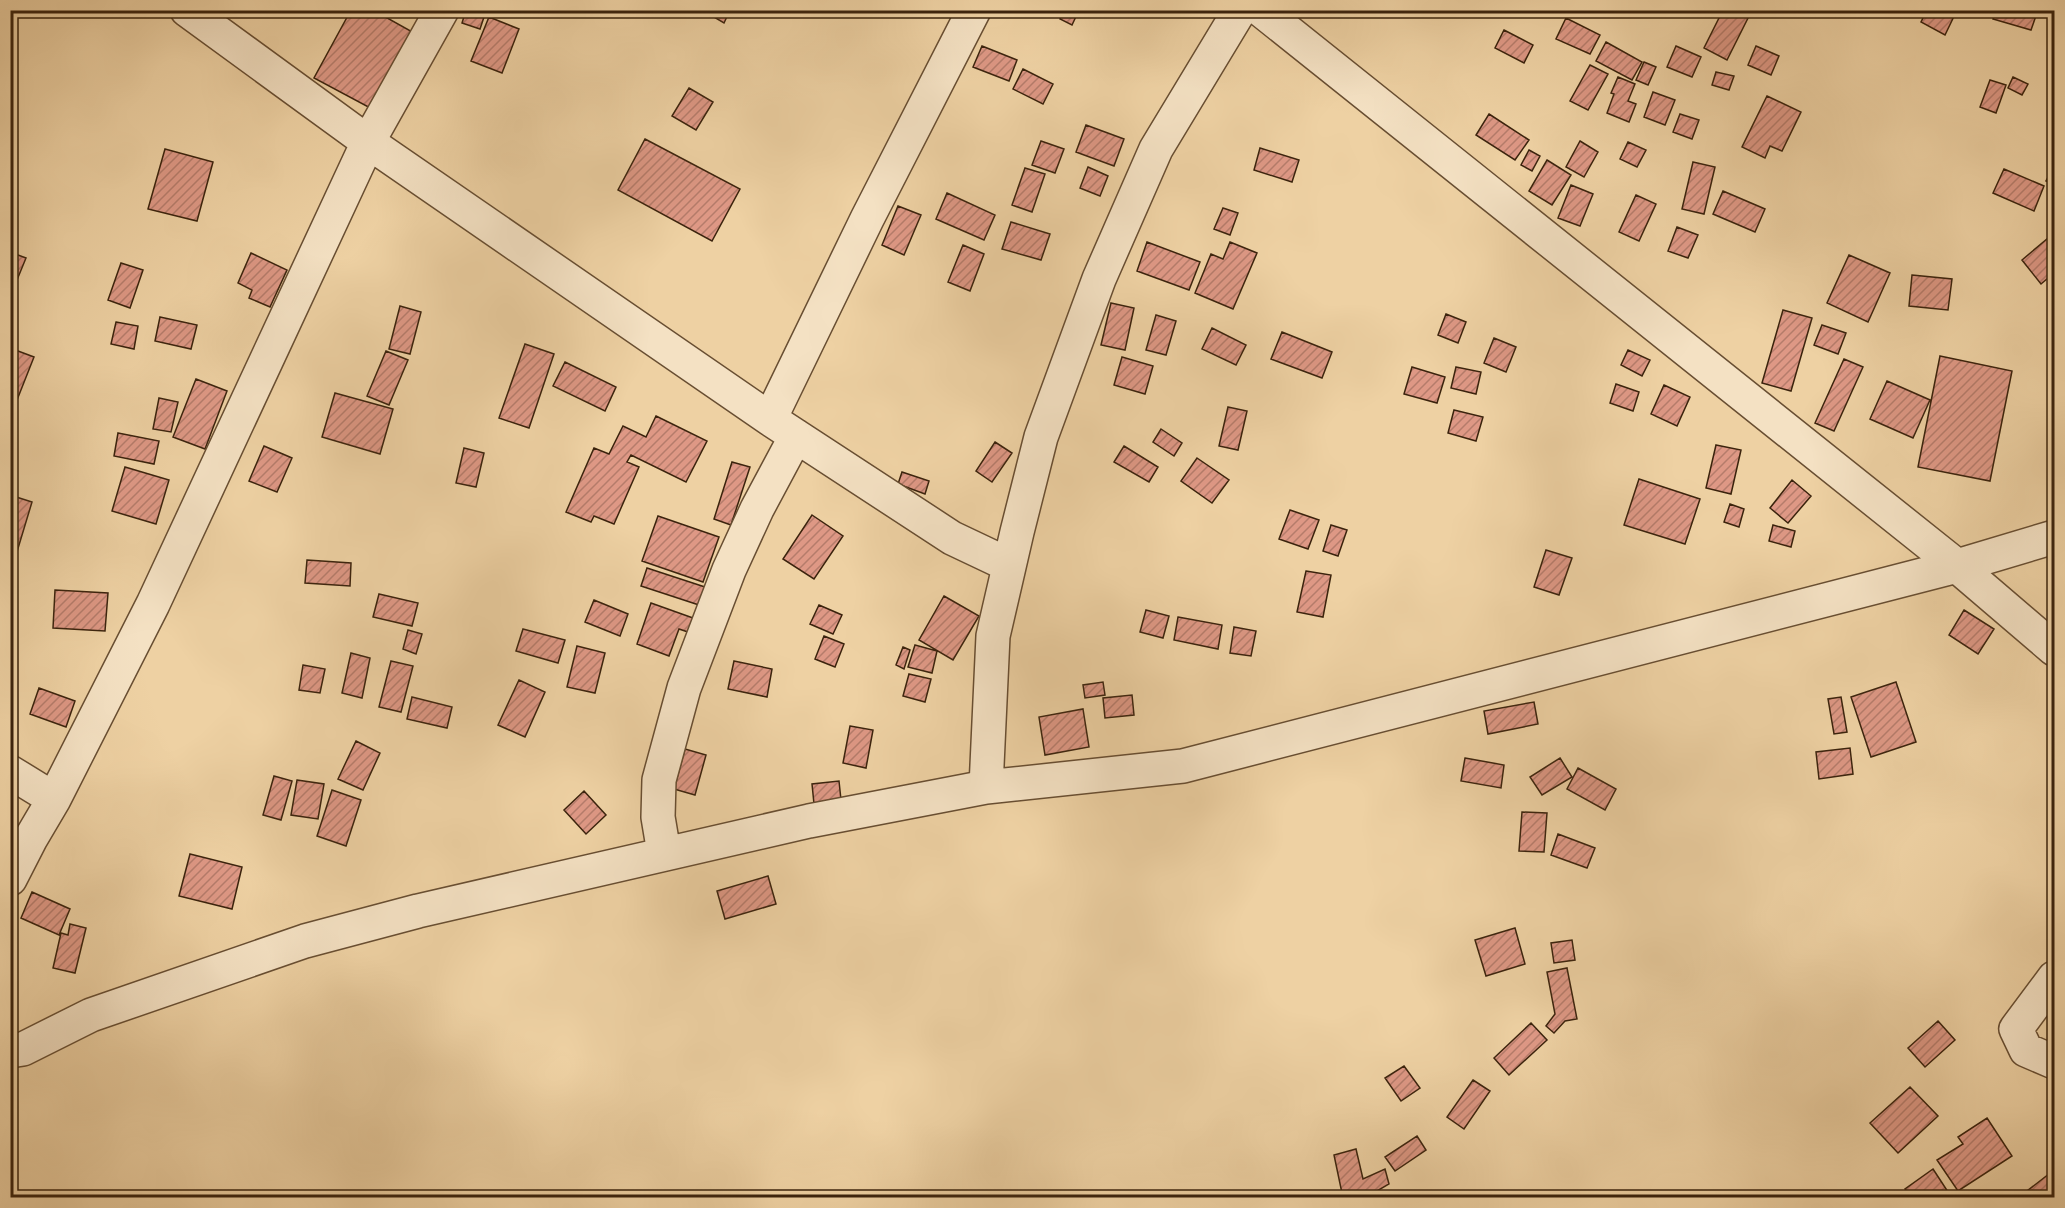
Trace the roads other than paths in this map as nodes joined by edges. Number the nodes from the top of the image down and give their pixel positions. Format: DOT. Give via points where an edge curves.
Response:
graph roads {
  1 [pos="187,10"];
  2 [pos="442,10"];
  3 [pos="974,10"];
  4 [pos="1240,10"];
  5 [pos="1260,10"];
  6 [pos="368,142"];
  7 [pos="783,428"];
  8 [pos="2055,537"];
  9 [pos="1009,565"];
  10 [pos="1957,566"];
  11 [pos="2055,649"];
  12 [pos="10,772"];
  13 [pos="986,788"];
  14 [pos="54,799"];
  15 [pos="664,853"];
  16 [pos="10,879"];
  17 [pos="2055,978"];
  18 [pos="10,1051"];
  19 [pos="2055,1062"];
  1 -- 6 [label="street"];
  2 -- 6 [label="street"];
  3 -- 7 [label="street" via="861,230"];
  4 -- 9 [label="street" via="1156,149 1099,279 1041,437"];
  5 -- 10 [label="street"];
  6 -- 7 [label="street"];
  6 -- 14 [label="street" via="158,593"];
  7 -- 9 [label="street" via="952,538"];
  7 -- 15 [label="street" via="757,509 684,688 659,780 658,817"];
  8 -- 10 [label="street"];
  9 -- 13 [label="street" via="993,636"];
  10 -- 11 [label="street"];
  10 -- 13 [label="street" via="1183,766"];
  12 -- 14 [label="street"];
  13 -- 15 [label="street"];
  14 -- 16 [label="street"];
  15 -- 18 [label="street" via="305,941 91,1015 23,1050"];
  17 -- 19 [label="street" via="2016,1029 2026,1050"];
}
